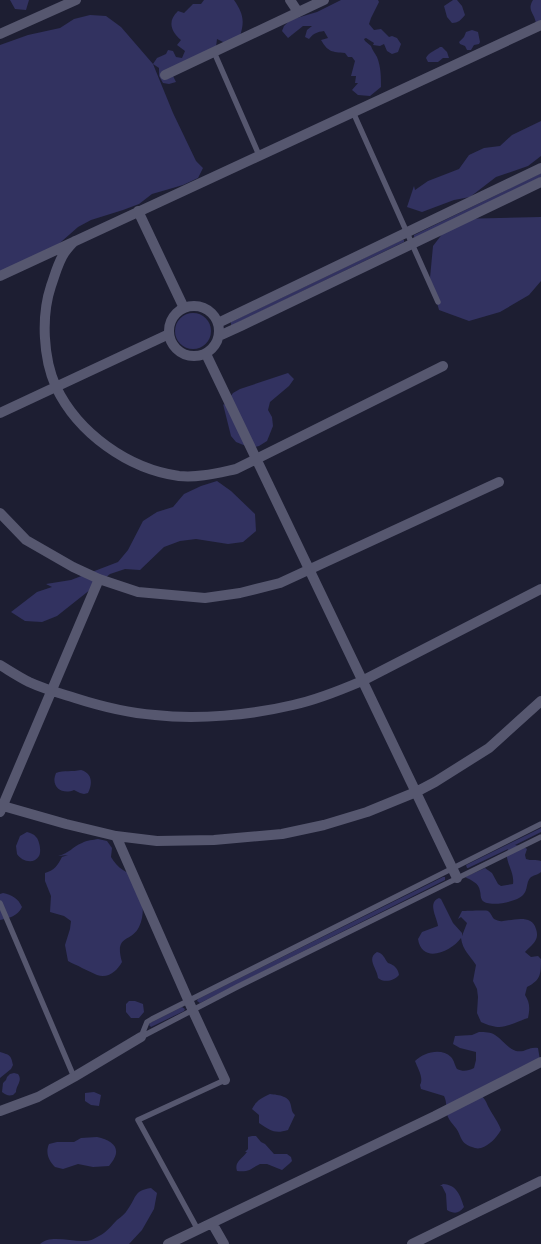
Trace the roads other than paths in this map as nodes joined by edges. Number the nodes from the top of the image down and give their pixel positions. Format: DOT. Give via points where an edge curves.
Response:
graph roads {
  1 [pos="76,0"];
  2 [pos="290,0"];
  3 [pos="324,0"];
  4 [pos="298,12"];
  5 [pos="541,25"];
  6 [pos="0,34"];
  7 [pos="214,52"];
  8 [pos="164,75"];
  9 [pos="353,112"];
  10 [pos="259,155"];
  11 [pos="541,168"];
  12 [pos="541,182"];
  13 [pos="138,211"];
  14 [pos="407,233"];
  15 [pos="75,241"];
  16 [pos="412,244"];
  17 [pos="0,276"];
  18 [pos="438,302"];
  19 [pos="184,308"];
  20 [pos="218,323"];
  21 [pos="169,334"];
  22 [pos="219,336"];
  23 [pos="206,354"];
  24 [pos="443,366"];
  25 [pos="56,387"];
  26 [pos="0,413"];
  27 [pos="256,459"];
  28 [pos="499,482"];
  29 [pos="0,513"];
  30 [pos="309,570"];
  31 [pos="99,579"];
  32 [pos="541,589"];
  33 [pos="0,665"];
  34 [pos="362,681"];
  35 [pos="52,691"];
  36 [pos="541,701"];
  37 [pos="416,792"];
  38 [pos="1,809"];
  39 [pos="541,824"];
  40 [pos="116,836"];
  41 [pos="541,837"];
  42 [pos="452,868"];
  43 [pos="457,878"];
  44 [pos="0,903"];
  45 [pos="188,1001"];
  46 [pos="193,1011"];
  47 [pos="141,1037"];
  48 [pos="541,1062"];
  49 [pos="74,1077"];
  50 [pos="225,1080"];
  51 [pos="0,1111"];
  52 [pos="541,1181"];
  53 [pos="212,1224"];
  54 [pos="198,1230"];
  55 [pos="168,1244"];
  56 [pos="224,1244"];
  57 [pos="412,1244"];
  1 -- 6 [label="street"];
  2 -- 4 [label="street"];
  3 -- 4 [label="street"];
  4 -- 7 [label="street"];
  5 -- 9 [label="street"];
  7 -- 8 [label="street"];
  7 -- 10 [label="lane"];
  9 -- 10 [label="street"];
  9 -- 14 [label="lane"];
  10 -- 13 [label="street"];
  11 -- 14 [label="street"];
  12 -- 16 [label="street"];
  13 -- 15 [label="street"];
  13 -- 19 [label="street"];
  14 -- 16 [label="lane"];
  14 -- 20 [label="street"];
  15 -- 17 [label="street"];
  15 -- 25 [label="street" via="64,253 55,273 45,309 48,356"];
  16 -- 18 [label="lane"];
  16 -- 22 [label="street"];
  19 -- 20 [label="street" via="192,306 208,310"];
  19 -- 21 [label="street" via="172,318"];
  20 -- 22 [label="street"];
  21 -- 23 [label="street" via="171,342 182,353 190,356"];
  21 -- 25 [label="street"];
  22 -- 23 [label="street"];
  23 -- 27 [label="street"];
  24 -- 27 [label="street"];
  25 -- 26 [label="street"];
  25 -- 27 [label="street" via="92,434 116,453 137,464 179,476 197,476 236,469"];
  27 -- 30 [label="street"];
  28 -- 30 [label="street"];
  29 -- 31 [label="street" via="26,540"];
  30 -- 31 [label="street" via="280,584 205,598 138,592"];
  30 -- 34 [label="street"];
  31 -- 35 [label="street"];
  32 -- 34 [label="street"];
  33 -- 35 [label="street" via="29,682"];
  34 -- 35 [label="street" via="294,705 203,716 155,716 91,703"];
  34 -- 37 [label="street"];
  35 -- 38 [label="street"];
  36 -- 37 [label="street" via="488,748"];
  37 -- 40 [label="street" via="367,812 282,834 171,841"];
  37 -- 42 [label="street"];
  38 -- 40 [label="street"];
  39 -- 42 [label="lane"];
  40 -- 45 [label="street"];
  41 -- 43 [label="lane"];
  42 -- 43 [label="street"];
  42 -- 45 [label="lane"];
  43 -- 46 [label="lane"];
  44 -- 49 [label="lane"];
  45 -- 46 [label="street"];
  45 -- 47 [label="lane" via="147,1022"];
  46 -- 47 [label="lane"];
  46 -- 50 [label="street"];
  47 -- 49 [label="street"];
  48 -- 53 [label="street"];
  49 -- 51 [label="street" via="38,1096"];
  50 -- 54 [label="lane" via="138,1120"];
  52 -- 57 [label="street"];
  53 -- 54 [label="street"];
  53 -- 56 [label="street"];
  54 -- 55 [label="street"];
}
